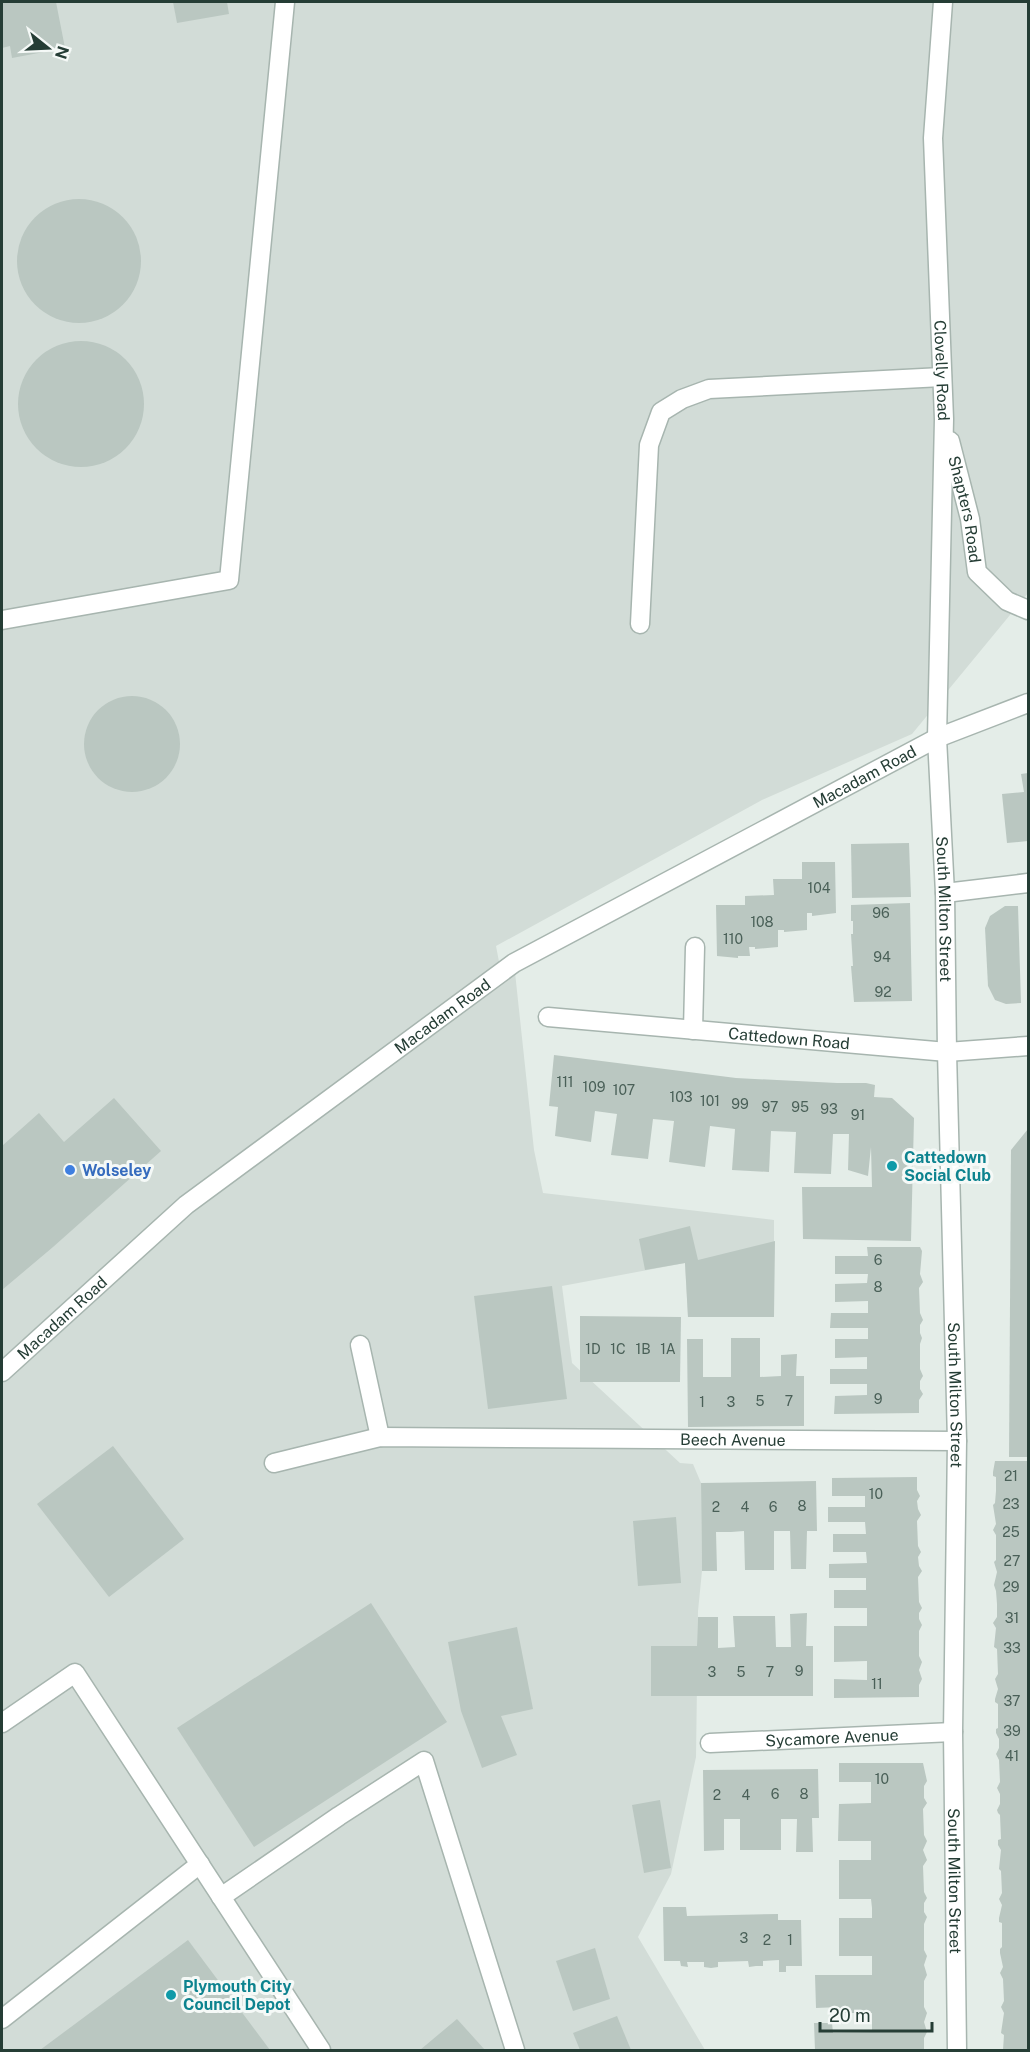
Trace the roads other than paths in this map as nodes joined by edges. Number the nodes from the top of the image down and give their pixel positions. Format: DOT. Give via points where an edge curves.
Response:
graph roads {
  1 [pos="285,2"];
  2 [pos="943,2"];
  3 [pos="942,377"];
  4 [pos="944,419"];
  5 [pos="1029,610"];
  6 [pos="2,620"];
  7 [pos="640,624"];
  8 [pos="1029,702"];
  9 [pos="937,738"];
  10 [pos="1029,883"];
  11 [pos="945,893"];
  12 [pos="695,947"];
  13 [pos="548,1017"];
  14 [pos="693,1030"];
  15 [pos="1029,1046"];
  16 [pos="946,1052"];
  17 [pos="360,1345"];
  18 [pos="2,1372"];
  19 [pos="380,1437"];
  20 [pos="957,1441"];
  21 [pos="274,1463"];
  22 [pos="2,1723"];
  23 [pos="953,1732"];
  24 [pos="710,1743"];
  25 [pos="200,1864"];
  26 [pos="221,1897"];
  27 [pos="2,2019"];
  28 [pos="321,2050"];
  29 [pos="515,2050"];
  30 [pos="957,2050"];
  1 -- 6 [label="street" via="229,580"];
  2 -- 3 [label="street, Clovelly Road" via="933,138"];
  3 -- 4 [label="street, Clovelly Road"];
  3 -- 7 [label="street" via="709,389 661,412 649,445"];
  4 -- 5 [label="street, Shapters Road" via="970,519 977,572 1007,601"];
  4 -- 9 [label="street, Clovelly Road"];
  8 -- 9 [label="street"];
  9 -- 11 [label="street, South Milton Street"];
  9 -- 18 [label="street, Macadam Road" via="514,963 186,1205"];
  10 -- 11 [label="street"];
  11 -- 16 [label="street, South Milton Street"];
  12 -- 14 [label="street"];
  13 -- 14 [label="street, Cattedown Road"];
  14 -- 16 [label="street, Cattedown Road"];
  15 -- 16 [label="street, Cattedown Road"];
  16 -- 20 [label="street, South Milton Street"];
  17 -- 19 [label="street"];
  19 -- 20 [label="street, Beech Avenue"];
  19 -- 21 [label="street, Beech Avenue"];
  20 -- 23 [label="street, South Milton Street"];
  22 -- 25 [label="street" via="75,1673"];
  23 -- 24 [label="street, Sycamore Avenue"];
  23 -- 30 [label="street, South Milton Street"];
  25 -- 26 [label="street"];
  25 -- 27 [label="street"];
  26 -- 28 [label="street"];
  26 -- 29 [label="street" via="424,1761"];
}
